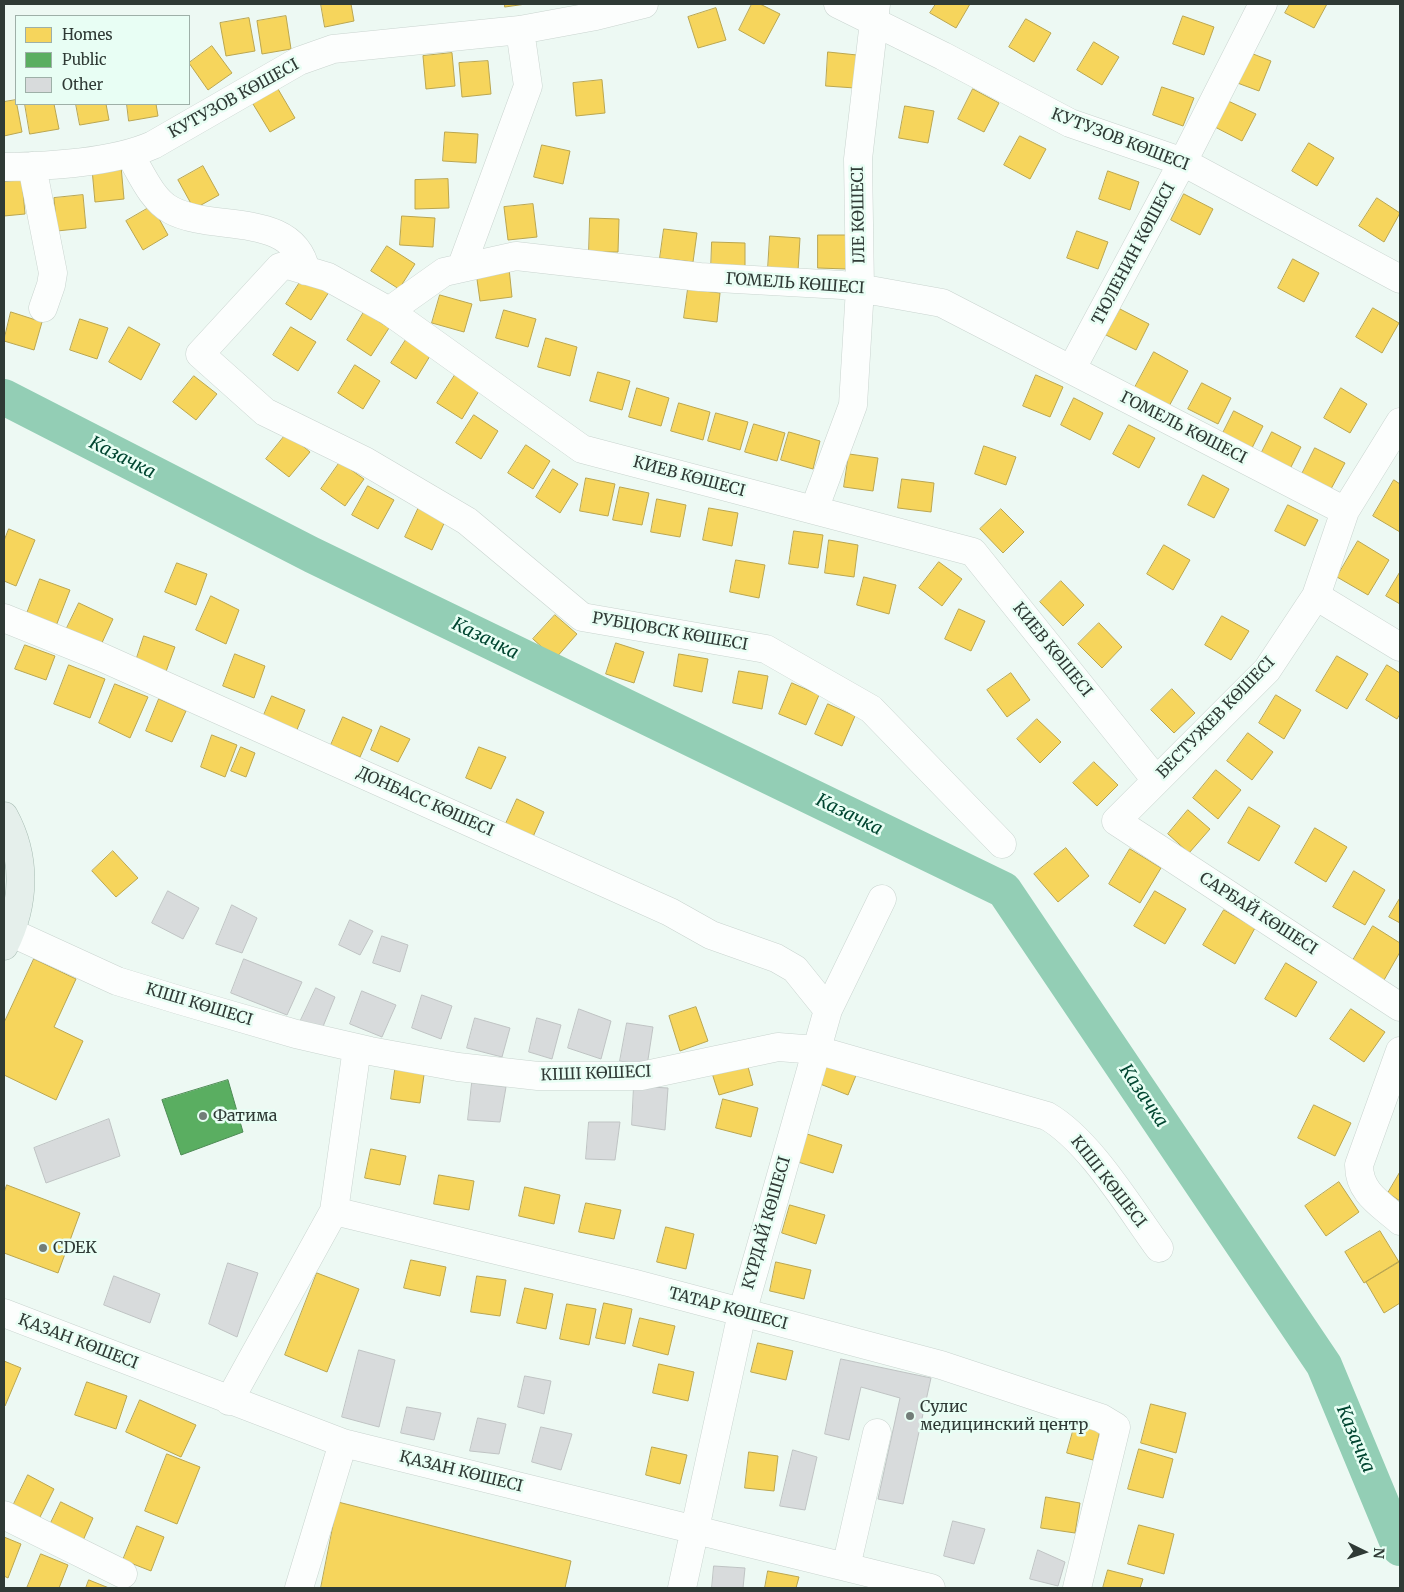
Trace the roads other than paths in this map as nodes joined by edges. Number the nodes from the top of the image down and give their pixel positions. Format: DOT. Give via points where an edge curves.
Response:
graph roads {
  1 [pos="644,4"];
  2 [pos="838,4"];
  3 [pos="1263,4"];
  4 [pos="875,12"];
  5 [pos="520,30"];
  6 [pos="130,155"];
  7 [pos="1183,162"];
  8 [pos="32,166"];
  9 [pos="4,167"];
  10 [pos="461,268"];
  11 [pos="306,270"];
  12 [pos="1400,279"];
  13 [pos="860,288"];
  14 [pos="43,308"];
  15 [pos="389,311"];
  16 [pos="200,354"];
  17 [pos="1071,370"];
  18 [pos="1400,422"];
  19 [pos="814,510"];
  20 [pos="1345,511"];
  21 [pos="1316,596"];
  22 [pos="4,618"];
  23 [pos="1400,647"];
  24 [pos="1156,780"];
  25 [pos="4,816"];
  26 [pos="1116,821"];
  27 [pos="1002,844"];
  28 [pos="882,899"];
  29 [pos="7,939"];
  30 [pos="1400,1007"];
  31 [pos="828,1010"];
  32 [pos="357,1048"];
  33 [pos="817,1050"];
  34 [pos="1400,1051"];
  35 [pos="334,1211"];
  36 [pos="1400,1220"];
  37 [pos="1159,1248"];
  38 [pos="742,1312"];
  39 [pos="4,1313"];
  40 [pos="229,1401"];
  41 [pos="877,1433"];
  42 [pos="343,1443"];
  43 [pos="4,1514"];
  44 [pos="696,1530"];
  45 [pos="846,1567"];
  46 [pos="123,1574"];
  47 [pos="299,1588"];
  48 [pos="682,1588"];
  49 [pos="931,1588"];
  50 [pos="1078,1588"];
  1 -- 5 [label="street, КУТУЗОВ КӨШЕСІ"];
  2 -- 4 [label="street, КУТУЗОВ КӨШЕСІ"];
  3 -- 7 [label="street, ТЮЛЕНИН КӨШЕСІ"];
  4 -- 7 [label="street, КУТУЗОВ КӨШЕСІ" via="1070,123"];
  4 -- 13 [label="street, ІЛЕ КӨШЕСІ" via="858,159"];
  5 -- 6 [label="street, КУТУЗОВ КӨШЕСІ" via="333,50 299,61"];
  5 -- 10 [label="street" via="528,86"];
  6 -- 8 [label="street, КУТУЗОВ КӨШЕСІ"];
  6 -- 11 [label="street" via="158,200 171,210 221,223 269,229 296,250"];
  7 -- 12 [label="street, КУТУЗОВ КӨШЕСІ"];
  7 -- 17 [label="street, ТЮЛЕНИН КӨШЕСІ"];
  8 -- 9 [label="street, КУТУЗОВ КӨШЕСІ"];
  8 -- 14 [label="street" via="53,273"];
  10 -- 13 [label="street, ГОМЕЛЬ КӨШЕСІ" via="516,256 700,277"];
  10 -- 15 [label="street, ГОМЕЛЬ КӨШЕСІ" via="444,272"];
  11 -- 15 [label="street, КИЕВ КӨШЕСІ" via="328,277"];
  11 -- 16 [label="street, КИЕВ КӨШЕСІ" via="288,265 280,267"];
  13 -- 17 [label="street, ГОМЕЛЬ КӨШЕСІ" via="942,303"];
  13 -- 19 [label="street, ІЛЕ КӨШЕСІ" via="853,405"];
  15 -- 19 [label="street, КИЕВ КӨШЕСІ" via="582,449"];
  16 -- 27 [label="street, РУБЦОВСК КӨШЕСІ" via="265,412 365,461 467,521 582,617 766,649 870,709"];
  17 -- 20 [label="street, ГОМЕЛЬ КӨШЕСІ"];
  18 -- 20 [label="street, БЕСТУЖЕВ КӨШЕСІ"];
  19 -- 24 [label="street, КИЕВ КӨШЕСІ" via="973,552"];
  20 -- 21 [label="street, БЕСТУЖЕВ КӨШЕСІ"];
  21 -- 23 [label="street"];
  21 -- 24 [label="street, БЕСТУЖЕВ КӨШЕСІ" via="1267,670"];
  22 -- 31 [label="street, ДОНБАСС КӨШЕСІ" via="164,685 661,908 711,935 776,958 796,969"];
  24 -- 26 [label="street, БЕСТУЖЕВ КӨШЕСІ"];
  25 -- 29 [label="main road" via="18,851 21,873 20,896"];
  26 -- 30 [label="street, САРБАЙ КӨШЕСІ"];
  28 -- 31 [label="street, КҮРДАЙ КӨШЕСІ"];
  29 -- 32 [label="street, КІШІ КӨШЕСІ" via="117,981 296,1034"];
  31 -- 33 [label="street, КҮРДАЙ КӨШЕСІ"];
  32 -- 33 [label="street, КІШІ КӨШЕСІ" via="458,1068 538,1076 641,1076 778,1046"];
  32 -- 35 [label="street"];
  33 -- 37 [label="street, КІШІ КӨШЕСІ" via="1047,1116 1062,1125 1083,1146"];
  33 -- 38 [label="street, КҮРДАЙ КӨШЕСІ"];
  34 -- 36 [label="street" via="1359,1165 1359,1179 1365,1190"];
  35 -- 38 [label="street, ТАТАР КӨШЕСІ"];
  35 -- 40 [label="street"];
  38 -- 44 [label="street, КҮРДАЙ КӨШЕСІ"];
  38 -- 50 [label="street, ТАТАР КӨШЕСІ" via="941,1365 1101,1418 1116,1427"];
  39 -- 40 [label="street, ҚАЗАН КӨШЕСІ"];
  40 -- 42 [label="street, ҚАЗАН КӨШЕСІ"];
  41 -- 45 [label="street"];
  42 -- 44 [label="street, ҚАЗАН КӨШЕСІ"];
  42 -- 47 [label="street"];
  43 -- 46 [label="street"];
  44 -- 45 [label="street, ҚАЗАН КӨШЕСІ"];
  44 -- 48 [label="street, КҮРДАЙ КӨШЕСІ"];
  45 -- 49 [label="street, ҚАЗАН КӨШЕСІ"];
}
